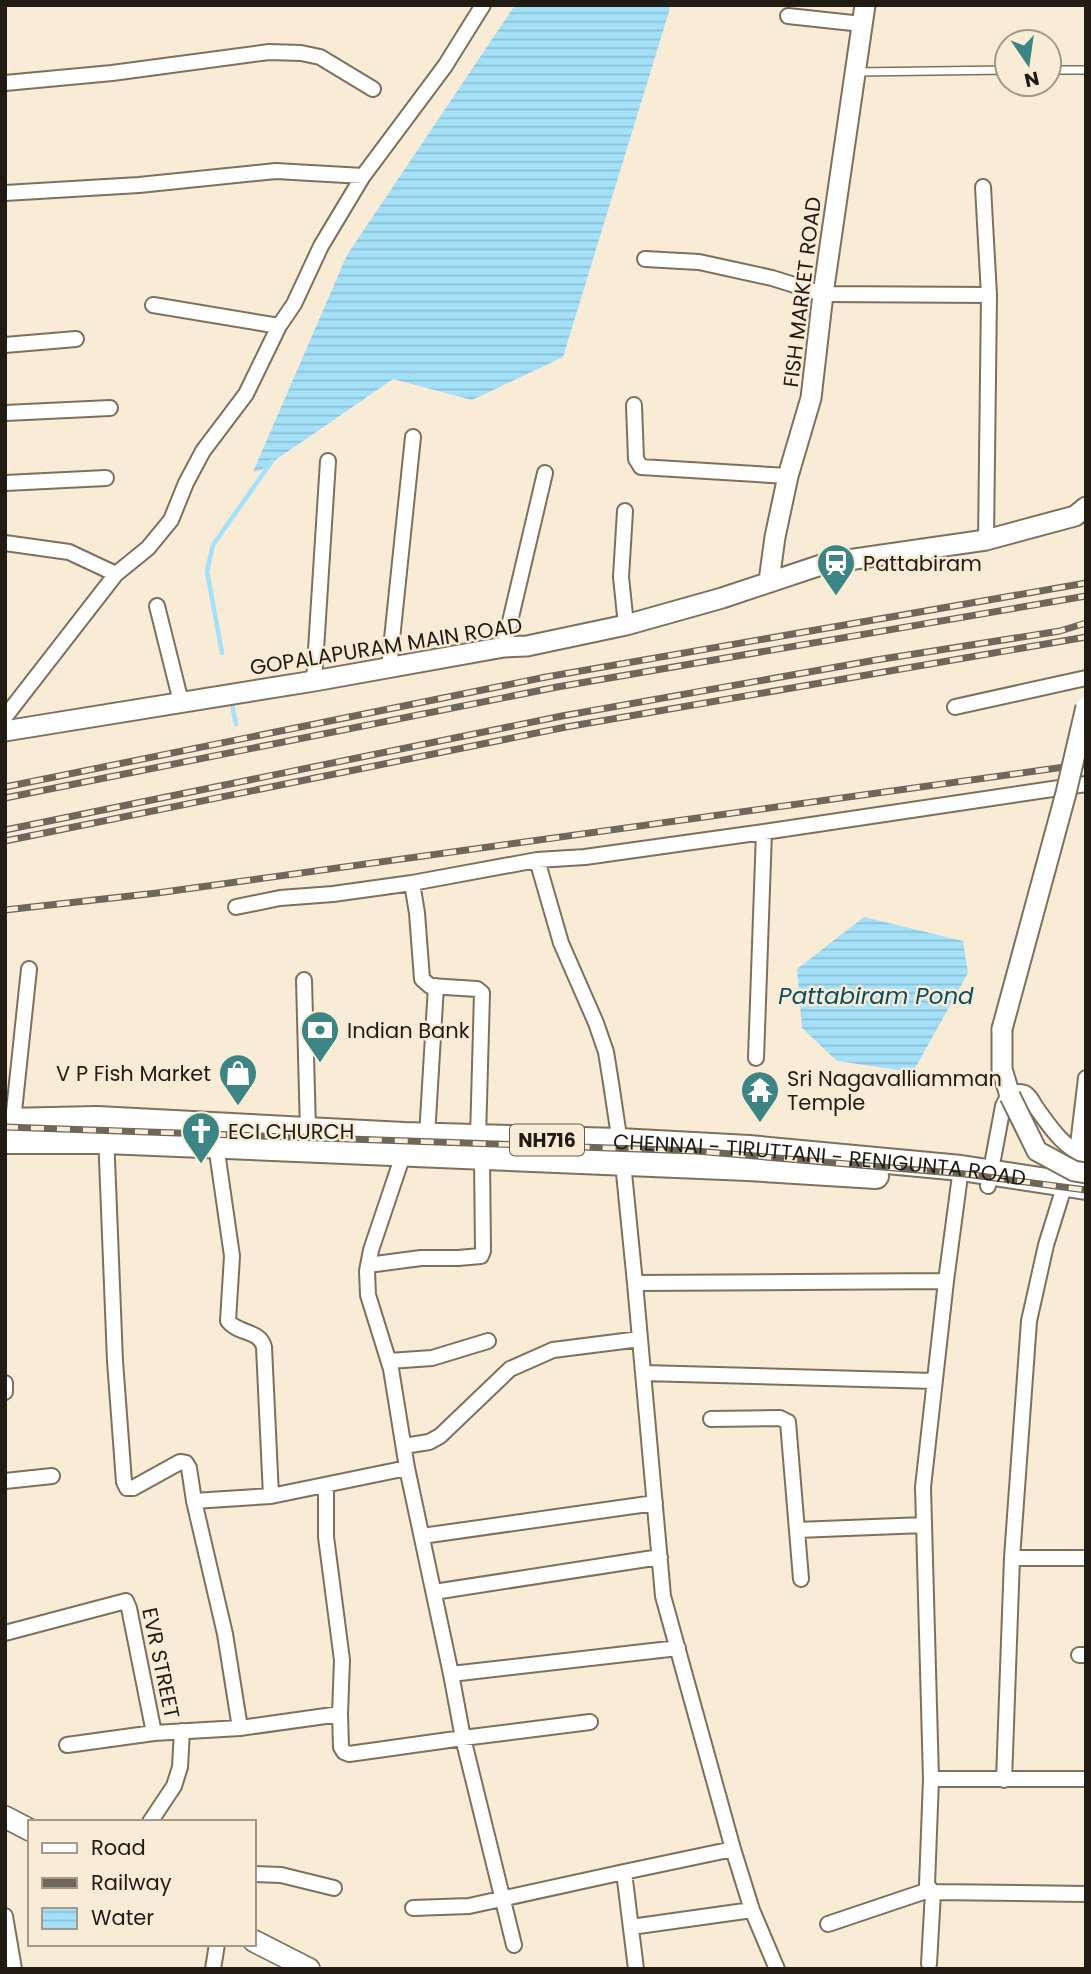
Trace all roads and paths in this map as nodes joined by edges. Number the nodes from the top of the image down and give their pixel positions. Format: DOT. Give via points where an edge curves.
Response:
graph roads {
  1 [pos="483,5"];
  2 [pos="864,15"];
  3 [pos="788,16"];
  4 [pos="1086,69"];
  5 [pos="993,70"];
  6 [pos="1063,70"];
  7 [pos="854,72"];
  8 [pos="5,83"];
  9 [pos="373,89"];
  10 [pos="363,176"];
  11 [pos="983,187"];
  12 [pos="5,193"];
  13 [pos="645,259"];
  14 [pos="823,294"];
  15 [pos="989,295"];
  16 [pos="153,305"];
  17 [pos="279,326"];
  18 [pos="76,339"];
  19 [pos="5,345"];
  20 [pos="634,405"];
  21 [pos="110,408"];
  22 [pos="5,413"];
  23 [pos="413,438"];
  24 [pos="328,461"];
  25 [pos="545,473"];
  26 [pos="788,476"];
  27 [pos="106,478"];
  28 [pos="5,483"];
  29 [pos="625,511"];
  30 [pos="1082,513"];
  31 [pos="986,540"];
  32 [pos="5,543"];
  33 [pos="116,574"];
  34 [pos="769,580"];
  35 [pos="157,606"];
  36 [pos="626,625"];
  37 [pos="504,647"];
  38 [pos="389,668"];
  39 [pos="1086,678"];
  40 [pos="314,681"];
  41 [pos="181,702"];
  42 [pos="955,707"];
  43 [pos="1086,707"];
  44 [pos="5,717"];
  45 [pos="5,731"];
  46 [pos="1086,784"];
  47 [pos="764,832"];
  48 [pos="537,860"];
  49 [pos="412,883"];
  50 [pos="236,907"];
  51 [pos="29,968"];
  52 [pos="304,980"];
  53 [pos="436,986"];
  54 [pos="756,1058"];
  55 [pos="1086,1078"];
  56 [pos="8,1128"];
  57 [pos="106,1130"];
  58 [pos="307,1130"];
  59 [pos="427,1136"];
  60 [pos="216,1146"];
  61 [pos="480,1148"];
  62 [pos="621,1152"];
  63 [pos="403,1155"];
  64 [pos="1082,1155"];
  65 [pos="960,1175"];
  66 [pos="990,1179"];
  67 [pos="1074,1185"];
  68 [pos="1086,1199"];
  69 [pos="368,1265"];
  70 [pos="946,1281"];
  71 [pos="635,1283"];
  72 [pos="640,1339"];
  73 [pos="488,1341"];
  74 [pos="389,1361"];
  75 [pos="643,1373"];
  76 [pos="935,1381"];
  77 [pos="5,1383"];
  78 [pos="5,1392"];
  79 [pos="710,1419"];
  80 [pos="404,1446"];
  81 [pos="407,1468"];
  82 [pos="52,1476"];
  83 [pos="5,1481"];
  84 [pos="326,1485"];
  85 [pos="271,1496"];
  86 [pos="194,1502"];
  87 [pos="655,1503"];
  88 [pos="924,1525"];
  89 [pos="797,1530"];
  90 [pos="422,1536"];
  91 [pos="660,1557"];
  92 [pos="1012,1558"];
  93 [pos="1086,1558"];
  94 [pos="801,1579"];
  95 [pos="434,1592"];
  96 [pos="5,1633"];
  97 [pos="678,1648"];
  98 [pos="451,1674"];
  99 [pos="340,1714"];
  100 [pos="590,1722"];
  101 [pos="240,1728"];
  102 [pos="182,1731"];
  103 [pos="154,1732"];
  104 [pos="463,1738"];
  105 [pos="67,1745"];
  106 [pos="931,1779"];
  107 [pos="1086,1779"];
  108 [pos="1004,1780"];
  109 [pos="5,1817"];
  110 [pos="151,1820"];
  111 [pos="28,1828"];
  112 [pos="733,1849"];
  113 [pos="624,1872"];
  114 [pos="256,1874"];
  115 [pos="334,1888"];
  116 [pos="931,1891"];
  117 [pos="1086,1894"];
  118 [pos="502,1897"];
  119 [pos="413,1908"];
  120 [pos="752,1910"];
  121 [pos="5,1916"];
  122 [pos="828,1924"];
  123 [pos="631,1927"];
  124 [pos="256,1942"];
  125 [pos="514,1945"];
  126 [pos="217,1946"];
  127 [pos="929,1964"];
  128 [pos="14,1969"];
  129 [pos="213,1969"];
  130 [pos="309,1969"];
  131 [pos="636,1969"];
  132 [pos="777,1969"];
  1 -- 10 [label="street" via="445,66"];
  2 -- 3 [label="street"];
  2 -- 7 [label="street, FISH MARKET ROAD"];
  4 -- 6 [label="lane"];
  5 -- 7 [label="lane"];
  7 -- 14 [label="street, FISH MARKET ROAD"];
  8 -- 9 [label="street" via="285,52 320,57"];
  10 -- 12 [label="street" via="276,170"];
  10 -- 17 [label="street"];
  11 -- 15 [label="street"];
  13 -- 14 [label="street" via="699,262"];
  14 -- 15 [label="street"];
  14 -- 26 [label="street, FISH MARKET ROAD" via="811,398"];
  15 -- 31 [label="street"];
  16 -- 17 [label="street"];
  17 -- 33 [label="street" via="246,394 203,451 171,520 148,548"];
  18 -- 19 [label="street"];
  20 -- 26 [label="street" via="636,459 641,467"];
  21 -- 22 [label="street"];
  23 -- 38 [label="street"];
  24 -- 40 [label="street"];
  25 -- 37 [label="street"];
  26 -- 34 [label="street, FISH MARKET ROAD"];
  27 -- 28 [label="street"];
  29 -- 36 [label="street" via="621,577"];
  30 -- 31 [label="street, GOPALAPURAM MAIN ROAD"];
  31 -- 34 [label="street, GOPALAPURAM MAIN ROAD" via="827,563"];
  32 -- 33 [label="street" via="69,552"];
  33 -- 44 [label="street"];
  34 -- 36 [label="street, GOPALAPURAM MAIN ROAD"];
  35 -- 41 [label="street"];
  36 -- 37 [label="street, GOPALAPURAM MAIN ROAD"];
  37 -- 38 [label="street, GOPALAPURAM MAIN ROAD"];
  38 -- 40 [label="street, GOPALAPURAM MAIN ROAD"];
  39 -- 42 [label="street"];
  40 -- 41 [label="street, GOPALAPURAM MAIN ROAD"];
  41 -- 45 [label="street, GOPALAPURAM MAIN ROAD"];
  43 -- 67 [label="street, bridge" via="1002,1029 1002,1069 1010,1096 1037,1151 1074,1171"];
  46 -- 47 [label="street"];
  47 -- 48 [label="street"];
  47 -- 54 [label="street"];
  48 -- 49 [label="street"];
  48 -- 62 [label="street" via="561,943 606,1052"];
  49 -- 50 [label="street"];
  49 -- 53 [label="street" via="421,976 425,983"];
  51 -- 56 [label="street"];
  52 -- 58 [label="street"];
  53 -- 59 [label="street"];
  53 -- 61 [label="street" via="482,993"];
  55 -- 64 [label="street"];
  56 -- 57 [label="highway, CHENNAI - TIRUTTANI - RENIGUNTA ROAD / NH716"];
  57 -- 58 [label="highway, CHENNAI - TIRUTTANI - RENIGUNTA ROAD / NH716"];
  57 -- 60 [label="highway, CHENNAI - TIRUTTANI - RENIGUNTA ROAD / NH716"];
  57 -- 86 [label="street" via="124,1482 133,1488 186,1463"];
  58 -- 59 [label="highway, CHENNAI - TIRUTTANI - RENIGUNTA ROAD / NH716"];
  59 -- 61 [label="highway, CHENNAI - TIRUTTANI - RENIGUNTA ROAD / NH716"];
  60 -- 63 [label="highway, CHENNAI - TIRUTTANI - RENIGUNTA ROAD / NH716"];
  60 -- 85 [label="street" via="232,1256 228,1321 234,1328 258,1336 264,1347"];
  61 -- 62 [label="highway, CHENNAI - TIRUTTANI - RENIGUNTA ROAD / NH716"];
  61 -- 63 [label="highway, CHENNAI - TIRUTTANI - RENIGUNTA ROAD / NH716"];
  61 -- 69 [label="street" via="481,1256"];
  62 -- 65 [label="highway, CHENNAI - TIRUTTANI - RENIGUNTA ROAD / NH716" via="749,1148"];
  62 -- 71 [label="street"];
  63 -- 69 [label="street"];
  64 -- 66 [label="street" via="1057,1135 1028,1096 1020,1093 1005,1101"];
  65 -- 66 [label="highway, CHENNAI - TIRUTTANI - RENIGUNTA ROAD / NH716"];
  65 -- 70 [label="street"];
  66 -- 67 [label="highway, CHENNAI - TIRUTTANI - RENIGUNTA ROAD / NH716"];
  67 -- 68 [label="highway, CHENNAI - TIRUTTANI - RENIGUNTA ROAD / NH716"];
  67 -- 92 [label="street" via="1046,1245 1029,1321"];
  69 -- 74 [label="street" via="368,1295"];
  70 -- 71 [label="street"];
  70 -- 76 [label="street"];
  71 -- 72 [label="street"];
  72 -- 75 [label="street"];
  72 -- 80 [label="street" via="554,1350 510,1369 440,1436"];
  73 -- 74 [label="street" via="432,1358"];
  74 -- 80 [label="street"];
  75 -- 76 [label="street"];
  75 -- 87 [label="street"];
  76 -- 88 [label="street" via="923,1487"];
  77 -- 78 [label="street"];
  79 -- 89 [label="street" via="780,1418 788,1422"];
  80 -- 81 [label="street"];
  81 -- 84 [label="street"];
  81 -- 90 [label="street"];
  82 -- 83 [label="street"];
  84 -- 85 [label="street"];
  84 -- 99 [label="street" via="326,1537 342,1660"];
  85 -- 86 [label="street"];
  86 -- 101 [label="street" via="225,1634"];
  87 -- 90 [label="street"];
  87 -- 91 [label="street"];
  88 -- 89 [label="street"];
  88 -- 106 [label="street"];
  89 -- 94 [label="street"];
  90 -- 95 [label="street"];
  91 -- 95 [label="street"];
  91 -- 97 [label="street" via="663,1596"];
  92 -- 93 [label="street"];
  92 -- 108 [label="street"];
  95 -- 98 [label="street"];
  96 -- 103 [label="street, EVR STREET" via="126,1601"];
  97 -- 98 [label="street"];
  97 -- 112 [label="street"];
  98 -- 104 [label="street"];
  99 -- 101 [label="street"];
  99 -- 104 [label="street" via="341,1747 349,1754"];
  100 -- 104 [label="street"];
  101 -- 102 [label="street"];
  102 -- 103 [label="street"];
  102 -- 110 [label="street" via="174,1786"];
  103 -- 105 [label="street"];
  104 -- 118 [label="street"];
  106 -- 108 [label="street"];
  106 -- 116 [label="street" via="927,1880"];
  107 -- 108 [label="street"];
  109 -- 111 [label="main road"];
  112 -- 113 [label="street"];
  112 -- 120 [label="street"];
  113 -- 118 [label="street"];
  113 -- 123 [label="street"];
  114 -- 115 [label="street"];
  116 -- 117 [label="street"];
  116 -- 122 [label="street"];
  116 -- 127 [label="street"];
  118 -- 119 [label="street" via="469,1906"];
  118 -- 125 [label="street"];
  120 -- 123 [label="street"];
  120 -- 132 [label="street"];
  121 -- 128 [label="street"];
  123 -- 131 [label="street"];
  124 -- 130 [label="main road"];
  126 -- 129 [label="street"];
}
